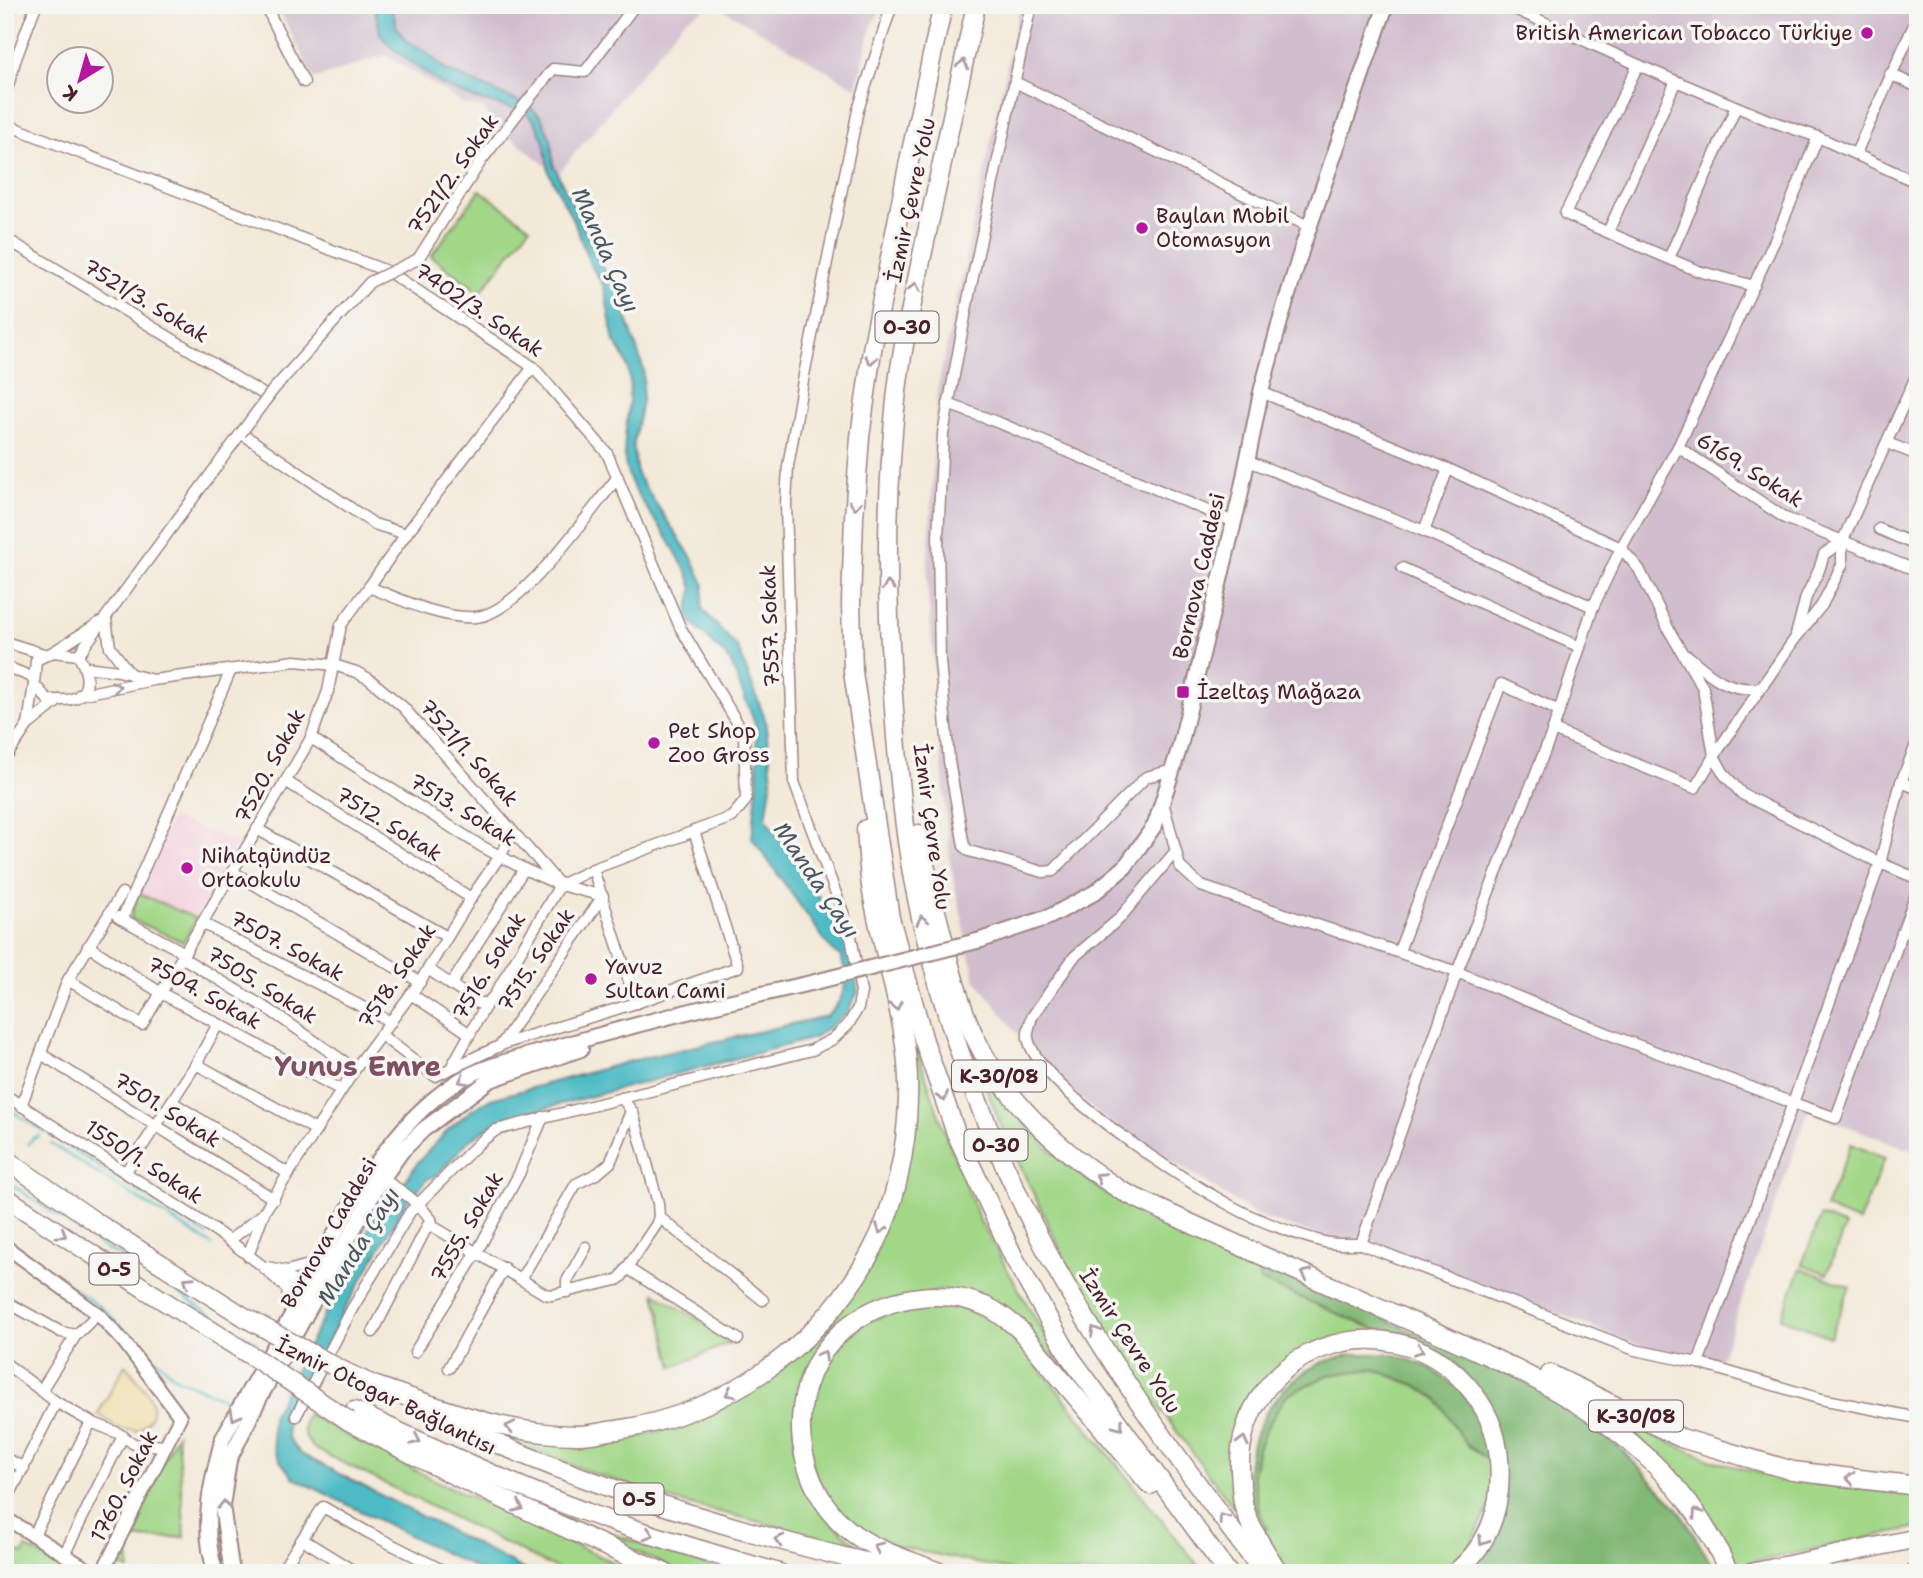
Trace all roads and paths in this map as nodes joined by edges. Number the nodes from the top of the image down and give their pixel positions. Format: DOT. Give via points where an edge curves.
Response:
graph roads {
  1 [pos="36,5"];
  2 [pos="265,5"];
  3 [pos="635,5"];
  4 [pos="895,5"];
  5 [pos="943,5"];
  6 [pos="976,5"];
  7 [pos="1031,5"];
  8 [pos="1386,5"];
  9 [pos="1507,5"];
  10 [pos="1918,16"];
  11 [pos="1638,65"];
  12 [pos="1890,74"];
  13 [pos="1676,81"];
  14 [pos="304,82"];
  15 [pos="1015,82"];
  16 [pos="1918,86"];
  17 [pos="5,97"];
  18 [pos="1737,107"];
  19 [pos="5,124"];
  20 [pos="1818,137"];
  21 [pos="1856,153"];
  22 [pos="1918,183"];
  23 [pos="1310,227"];
  24 [pos="1608,232"];
  25 [pos="5,238"];
  26 [pos="1669,258"];
  27 [pos="389,272"];
  28 [pos="1754,286"];
  29 [pos="533,367"];
  30 [pos="1918,372"];
  31 [pos="1261,392"];
  32 [pos="268,397"];
  33 [pos="948,404"];
  34 [pos="241,433"];
  35 [pos="1887,443"];
  36 [pos="1678,447"];
  37 [pos="1918,455"];
  38 [pos="1246,460"];
  39 [pos="1448,469"];
  40 [pos="618,477"];
  41 [pos="1234,522"];
  42 [pos="1879,529"];
  43 [pos="1424,531"];
  44 [pos="406,534"];
  45 [pos="1842,541"];
  46 [pos="1918,546"];
  47 [pos="1621,548"];
  48 [pos="1402,568"];
  49 [pos="1918,570"];
  50 [pos="369,587"];
  51 [pos="1593,607"];
  52 [pos="106,619"];
  53 [pos="1794,640"];
  54 [pos="5,642"];
  55 [pos="1580,646"];
  56 [pos="1680,650"];
  57 [pos="50,653"];
  58 [pos="890,654"];
  59 [pos="78,655"];
  60 [pos="334,665"];
  61 [pos="5,666"];
  62 [pos="85,667"];
  63 [pos="231,670"];
  64 [pos="853,672"];
  65 [pos="130,674"];
  66 [pos="153,680"];
  67 [pos="34,681"];
  68 [pos="1760,688"];
  69 [pos="79,695"];
  70 [pos="59,700"];
  71 [pos="1559,711"];
  72 [pos="28,726"];
  73 [pos="1553,730"];
  74 [pos="311,738"];
  75 [pos="1918,740"];
  76 [pos="1714,756"];
  77 [pos="5,758"];
  78 [pos="1173,770"];
  79 [pos="287,782"];
  80 [pos="1901,782"];
  81 [pos="1918,789"];
  82 [pos="1163,801"];
  83 [pos="510,828"];
  84 [pos="257,830"];
  85 [pos="694,831"];
  86 [pos="1175,852"];
  87 [pos="500,856"];
  88 [pos="1880,863"];
  89 [pos="524,869"];
  90 [pos="593,869"];
  91 [pos="233,872"];
  92 [pos="1918,879"];
  93 [pos="560,885"];
  94 [pos="1918,888"];
  95 [pos="122,892"];
  96 [pos="603,896"];
  97 [pos="471,898"];
  98 [pos="109,913"];
  99 [pos="122,919"];
  100 [pos="202,923"];
  101 [pos="447,937"];
  102 [pos="88,946"];
  103 [pos="1399,951"];
  104 [pos="184,956"];
  105 [pos="428,969"];
  106 [pos="1457,972"];
  107 [pos="68,980"];
  108 [pos="420,982"];
  109 [pos="451,985"];
  110 [pos="161,993"];
  111 [pos="411,994"];
  112 [pos="487,1003"];
  113 [pos="636,1003"];
  114 [pos="391,1022"];
  115 [pos="218,1024"];
  116 [pos="470,1034"];
  117 [pos="381,1035"];
  118 [pos="501,1045"];
  119 [pos="41,1054"];
  120 [pos="196,1064"];
  121 [pos="355,1069"];
  122 [pos="451,1069"];
  123 [pos="341,1090"];
  124 [pos="5,1095"];
  125 [pos="622,1098"];
  126 [pos="172,1102"];
  127 [pos="1793,1103"];
  128 [pos="21,1106"];
  129 [pos="631,1111"];
  130 [pos="543,1117"];
  131 [pos="155,1126"];
  132 [pos="316,1130"];
  133 [pos="5,1159"];
  134 [pos="125,1173"];
  135 [pos="289,1174"];
  136 [pos="381,1179"];
  137 [pos="5,1197"];
  138 [pos="274,1199"];
  139 [pos="418,1204"];
  140 [pos="264,1212"];
  141 [pos="659,1217"];
  142 [pos="432,1219"];
  143 [pos="229,1241"];
  144 [pos="1361,1244"];
  145 [pos="5,1247"];
  146 [pos="586,1247"];
  147 [pos="477,1252"];
  148 [pos="248,1256"];
  149 [pos="320,1262"];
  150 [pos="504,1268"];
  151 [pos="627,1268"];
  152 [pos="277,1275"];
  153 [pos="521,1279"];
  154 [pos="567,1292"];
  155 [pos="310,1295"];
  156 [pos="763,1300"];
  157 [pos="5,1301"];
  158 [pos="1368,1302"];
  159 [pos="98,1314"];
  160 [pos="292,1315"];
  161 [pos="373,1332"];
  162 [pos="76,1335"];
  163 [pos="737,1339"];
  164 [pos="415,1352"];
  165 [pos="268,1359"];
  166 [pos="5,1363"];
  167 [pos="1698,1363"];
  168 [pos="449,1368"];
  169 [pos="376,1386"];
  170 [pos="41,1389"];
  171 [pos="56,1402"];
  172 [pos="296,1416"];
  173 [pos="351,1416"];
  174 [pos="1918,1418"];
  175 [pos="91,1422"];
  176 [pos="122,1436"];
  177 [pos="166,1446"];
  178 [pos="5,1458"];
  179 [pos="24,1468"];
  180 [pos="1918,1486"];
  181 [pos="5,1504"];
  182 [pos="5,1518"];
  183 [pos="34,1535"];
  184 [pos="1918,1538"];
  185 [pos="302,1539"];
  186 [pos="65,1553"];
  187 [pos="428,1567"];
  188 [pos="213,1569"];
  189 [pos="1754,1572"];
  190 [pos="94,1573"];
  191 [pos="102,1573"];
  192 [pos="232,1573"];
  193 [pos="280,1573"];
  194 [pos="357,1573"];
  195 [pos="448,1573"];
  196 [pos="665,1573"];
  197 [pos="779,1573"];
  198 [pos="917,1573"];
  199 [pos="941,1573"];
  200 [pos="1227,1573"];
  201 [pos="1264,1573"];
  202 [pos="1279,1573"];
  203 [pos="1455,1573"];
  204 [pos="1729,1573"];
  1 -- 17 [label="street"];
  2 -- 14 [label="street"];
  3 -- 27 [label="street, 7521/2. Sokak, bridge" via="585,72 552,69 481,161 418,259"];
  4 -- 125 [label="street, 7557. Sokak" via="858,110 802,388 786,504 794,782 850,931 861,992 858,1008 833,1039 811,1051"];
  5 -- 64 [label="highway, İzmir Çevre Yolu / O-30, one-way" via="872,350 860,437 851,603"];
  58 -- 6 [label="highway, İzmir Çevre Yolu / O-30, one-way" via="886,549 896,397"];
  7 -- 15 [label="street"];
  8 -- 23 [label="main road, Bornova Caddesi"];
  9 -- 11 [label="street"];
  10 -- 12 [label="street"];
  11 -- 13 [label="street"];
  11 -- 24 [label="street" via="1565,214"];
  12 -- 16 [label="street"];
  12 -- 21 [label="street"];
  13 -- 18 [label="street"];
  13 -- 24 [label="street"];
  15 -- 23 [label="street"];
  15 -- 33 [label="street"];
  18 -- 20 [label="street"];
  18 -- 26 [label="street"];
  19 -- 27 [label="street, 7402/3. Sokak"];
  20 -- 21 [label="street"];
  20 -- 28 [label="street"];
  21 -- 22 [label="street"];
  23 -- 31 [label="main road, Bornova Caddesi"];
  24 -- 26 [label="street"];
  25 -- 32 [label="street, 7521/3. Sokak"];
  26 -- 28 [label="street"];
  27 -- 29 [label="street, 7402/3. Sokak"];
  27 -- 32 [label="street, 7521/2. Sokak, bridge" via="370,282"];
  28 -- 36 [label="street"];
  29 -- 40 [label="street, 7402/3. Sokak" via="607,453"];
  29 -- 44 [label="street"];
  30 -- 35 [label="street"];
  31 -- 38 [label="main road, Bornova Caddesi"];
  31 -- 39 [label="street"];
  32 -- 34 [label="street, 7521/2. Sokak, bridge"];
  33 -- 41 [label="street"];
  33 -- 78 [label="street" via="938,538 940,647 949,761 964,846 1053,871 1146,777"];
  34 -- 44 [label="street" via="374,524"];
  34 -- 52 [label="street, 7521/2. Sokak"];
  35 -- 37 [label="street"];
  35 -- 45 [label="street"];
  36 -- 45 [label="street, 6169. Sokak" via="1785,518"];
  36 -- 47 [label="street"];
  38 -- 41 [label="main road, Bornova Caddesi"];
  38 -- 43 [label="street"];
  39 -- 43 [label="street"];
  39 -- 47 [label="street"];
  40 -- 50 [label="street" via="536,578 496,612 459,617"];
  40 -- 85 [label="street, 7402/3. Sokak" via="680,627 744,734 746,800 732,817"];
  41 -- 78 [label="main road, Bornova Caddesi"];
  42 -- 46 [label="street"];
  43 -- 51 [label="street"];
  44 -- 50 [label="street"];
  45 -- 49 [label="street, 6169. Sokak"];
  45 -- 53 [label="street" via="1824,554"];
  45 -- 53 [label="street" via="1842,565 1822,606"];
  47 -- 51 [label="street"];
  47 -- 56 [label="street" via="1639,569"];
  48 -- 55 [label="street"];
  50 -- 60 [label="street, 7520. Sokak" via="341,625"];
  51 -- 55 [label="street"];
  52 -- 57 [label="street"];
  52 -- 59 [label="street, 7521/2. Sokak"];
  52 -- 65 [label="street" via="110,647"];
  53 -- 68 [label="street"];
  54 -- 57 [label="street"];
  55 -- 71 [label="street"];
  56 -- 68 [label="street" via="1717,681 1745,690"];
  56 -- 76 [label="street" via="1703,688"];
  57 -- 59 [label="street"];
  57 -- 67 [label="street" via="36,660"];
  158 -- 58 [label="highway, K-30/08, one-way" via="1122,1191 1057,1144 1010,1092 972,1031 956,989 922,856"];
  201 -- 58 [label="highway, İzmir Çevre Yolu / O-30, one-way" via="1121,1373 1060,1275 999,1153 943,997 914,884 900,786"];
  59 -- 62 [label="street"];
  60 -- 63 [label="street, 7521/1. Sokak" via="295,661"];
  60 -- 74 [label="street, 7520. Sokak"];
  60 -- 83 [label="street, 7521/1. Sokak" via="369,679 403,708"];
  61 -- 67 [label="street"];
  62 -- 65 [label="street"];
  62 -- 69 [label="street" via="88,678"];
  63 -- 66 [label="street, 7521/1. Sokak"];
  63 -- 99 [label="street"];
  64 -- 169 [label="highway, one-way" via="871,889 907,1056 908,1096 906,1134 893,1198 872,1251 843,1295 796,1348 751,1382 699,1409 651,1425 581,1435 526,1431"];
  64 -- 200 [label="highway, İzmir Çevre Yolu / O-30, one-way" via="890,918 924,1041 956,1133 1014,1258 1070,1357"];
  65 -- 66 [label="street"];
  69 -- 66 [label="street, 7521/1. Sokak, one-way"];
  67 -- 70 [label="street" via="48,700"];
  67 -- 72 [label="street"];
  68 -- 76 [label="street"];
  69 -- 70 [label="street"];
  70 -- 72 [label="street"];
  71 -- 73 [label="street"];
  71 -- 103 [label="street" via="1501,684"];
  72 -- 77 [label="street"];
  73 -- 76 [label="street" via="1695,788"];
  73 -- 106 [label="street"];
  74 -- 79 [label="street, 7520. Sokak"];
  74 -- 87 [label="street, 7513. Sokak"];
  75 -- 80 [label="street"];
  76 -- 88 [label="street" via="1742,794"];
  78 -- 82 [label="main road, Bornova Caddesi"];
  79 -- 84 [label="street, 7520. Sokak"];
  79 -- 97 [label="street, 7512. Sokak"];
  80 -- 81 [label="street"];
  80 -- 88 [label="street"];
  82 -- 86 [label="street"];
  82 -- 136 [label="main road, Bornova Caddesi, bridge" via="1155,825 1125,867 1094,893 1049,917 981,940 488,1067 430,1102 394,1141"];
  83 -- 87 [label="street, 7518. Sokak"];
  83 -- 93 [label="street, 7521/1. Sokak"];
  84 -- 91 [label="street, 7520. Sokak"];
  84 -- 101 [label="street"];
  85 -- 90 [label="street"];
  85 -- 113 [label="street" via="738,967"];
  86 -- 103 [label="street" via="1180,867 1201,886"];
  86 -- 144 [label="street" via="1118,919 1074,957 1032,1017 1028,1039 1041,1064 1088,1110 1159,1163 1257,1219 1326,1242"];
  87 -- 89 [label="street, 7513. Sokak"];
  87 -- 97 [label="street, 7518. Sokak"];
  88 -- 92 [label="street"];
  88 -- 127 [label="street"];
  89 -- 93 [label="street, 7513. Sokak"];
  89 -- 109 [label="street"];
  90 -- 93 [label="street"];
  90 -- 96 [label="street"];
  91 -- 100 [label="street, 7520. Sokak"];
  91 -- 108 [label="street"];
  93 -- 96 [label="street, 7513. Sokak"];
  93 -- 112 [label="street, 7516. Sokak"];
  94 -- 127 [label="street" via="1836,1118"];
  95 -- 98 [label="street"];
  96 -- 113 [label="street"];
  96 -- 118 [label="street, 7515. Sokak"];
  97 -- 101 [label="street, 7518. Sokak"];
  98 -- 99 [label="street, 7505. Sokak"];
  98 -- 102 [label="street"];
  99 -- 104 [label="street, 7505. Sokak"];
  100 -- 104 [label="street, 7520. Sokak"];
  100 -- 114 [label="street, 7507. Sokak"];
  101 -- 105 [label="street, 7518. Sokak"];
  102 -- 107 [label="street"];
  102 -- 110 [label="street, 7504. Sokak"];
  103 -- 106 [label="street"];
  104 -- 110 [label="street, 7520. Sokak"];
  104 -- 121 [label="street, 7505. Sokak"];
  105 -- 108 [label="street, 7518. Sokak"];
  105 -- 109 [label="street"];
  106 -- 127 [label="street"];
  106 -- 144 [label="street"];
  107 -- 110 [label="street, 7520. Sokak" via="142,1025"];
  107 -- 119 [label="street"];
  108 -- 111 [label="street, 7518. Sokak"];
  109 -- 112 [label="street" via="478,1003"];
  110 -- 115 [label="street, 7504. Sokak"];
  111 -- 114 [label="street, 7518. Sokak"];
  111 -- 116 [label="street"];
  112 -- 116 [label="street, 7516. Sokak"];
  113 -- 118 [label="street"];
  114 -- 117 [label="street, 7518. Sokak"];
  115 -- 120 [label="street"];
  115 -- 123 [label="street, 7504. Sokak"];
  116 -- 122 [label="street, 7516. Sokak"];
  117 -- 121 [label="street, 7518. Sokak"];
  117 -- 122 [label="street" via="435,1076"];
  118 -- 122 [label="street"];
  119 -- 128 [label="street"];
  119 -- 131 [label="street, 7501. Sokak"];
  120 -- 126 [label="street"];
  120 -- 132 [label="street"];
  121 -- 123 [label="street, 7518. Sokak"];
  123 -- 132 [label="street, 7518. Sokak"];
  124 -- 128 [label="street, 1550/1. Sokak"];
  125 -- 129 [label="street"];
  125 -- 130 [label="street, 7557. Sokak"];
  126 -- 131 [label="street"];
  126 -- 135 [label="street"];
  127 -- 167 [label="street"];
  128 -- 134 [label="street, 1550/1. Sokak"];
  129 -- 141 [label="street"];
  129 -- 153 [label="street" via="610,1163 576,1184"];
  130 -- 139 [label="street, 7557. Sokak" via="496,1130"];
  130 -- 147 [label="street, 7555. Sokak"];
  131 -- 134 [label="street"];
  131 -- 138 [label="street, 7501. Sokak"];
  132 -- 135 [label="street, 7518. Sokak"];
  169 -- 133 [label="highway, İzmir Otogar Bağlantısı / O-5, one-way, bridge" via="246,1318"];
  134 -- 143 [label="street, 1550/1. Sokak"];
  135 -- 138 [label="street, 7518. Sokak"];
  136 -- 139 [label="street"];
  136 -- 149 [label="main road, Bornova Caddesi"];
  136 -- 155 [label="main road, Bornova Caddesi"];
  137 -- 165 [label="highway, İzmir Otogar Bağlantısı / O-5, one-way" via="224,1339"];
  138 -- 140 [label="street, 7518. Sokak"];
  139 -- 142 [label="street"];
  139 -- 172 [label="street, 7557. Sokak" via="352,1309"];
  140 -- 143 [label="street, 7518. Sokak"];
  140 -- 148 [label="street, 7518. Sokak"];
  141 -- 151 [label="street"];
  141 -- 156 [label="street"];
  142 -- 147 [label="street" via="434,1227"];
  142 -- 161 [label="street"];
  143 -- 148 [label="street, 1550/1. Sokak"];
  144 -- 167 [label="street" via="1635,1350"];
  145 -- 159 [label="street"];
  146 -- 154 [label="street" via="566,1281"];
  147 -- 150 [label="street"];
  147 -- 164 [label="street, 7555. Sokak"];
  148 -- 152 [label="street, 1550/1. Sokak"];
  149 -- 152 [label="street"];
  149 -- 155 [label="main road, Bornova Caddesi"];
  150 -- 153 [label="street"];
  150 -- 168 [label="street"];
  151 -- 154 [label="street" via="617,1280"];
  151 -- 163 [label="street"];
  152 -- 155 [label="street, 1550/1. Sokak"];
  152 -- 160 [label="street, 1550/1. Sokak" via="286,1289"];
  153 -- 154 [label="street" via="545,1294"];
  155 -- 160 [label="main road, Bornova Caddesi"];
  155 -- 165 [label="main road, Bornova Caddesi"];
  157 -- 162 [label="street" via="61,1332"];
  180 -- 158 [label="highway, K-30/08, one-way" via="1793,1471 1681,1438 1520,1359"];
  204 -- 158 [label="highway, K-30/08, one-way" via="1691,1504 1643,1451 1608,1424 1503,1361"];
  159 -- 162 [label="street"];
  159 -- 177 [label="street, 1760. Sokak" via="180,1418"];
  160 -- 165 [label="main road, Bornova Caddesi"];
  162 -- 170 [label="street"];
  165 -- 173 [label="highway, İzmir Otogar Bağlantısı / O-5, bridge"];
  165 -- 188 [label="main road, one-way" via="223,1438 211,1482 208,1521"];
  192 -- 165 [label="main road, one-way" via="222,1506 229,1460"];
  166 -- 170 [label="street"];
  167 -- 174 [label="street" via="1821,1399"];
  198 -- 169 [label="highway, İzmir Otogar Bağlantısı / O-5, one-way" via="858,1562 645,1502 503,1446"];
  170 -- 171 [label="street"];
  171 -- 175 [label="street"];
  171 -- 179 [label="street"];
  173 -- 196 [label="highway, one-way" via="416,1458"];
  173 -- 197 [label="highway, İzmir Otogar Bağlantısı / O-5, one-way" via="580,1510"];
  175 -- 176 [label="street"];
  175 -- 183 [label="street"];
  176 -- 177 [label="street" via="134,1444"];
  176 -- 186 [label="street"];
  177 -- 191 [label="street, 1760. Sokak"];
  178 -- 179 [label="street"];
  179 -- 181 [label="street"];
  182 -- 183 [label="street"];
  183 -- 186 [label="street"];
  184 -- 189 [label="highway"];
  185 -- 187 [label="street" via="323,1507"];
  185 -- 193 [label="street"];
  185 -- 194 [label="street"];
  186 -- 190 [label="street"];
  187 -- 195 [label="street"];
  199 -- 200 [label="highway, one-way" via="875,1546 838,1519 813,1484 801,1445 803,1401 831,1342 864,1315 913,1297 941,1296 985,1306 1020,1330"];
  202 -- 203 [label="highway, one-way" via="1259,1543 1244,1507 1240,1454 1244,1433 1262,1395 1289,1366 1329,1345 1359,1339 1411,1346 1445,1364 1474,1394 1491,1424 1499,1453 1500,1499 1485,1539"];
}
